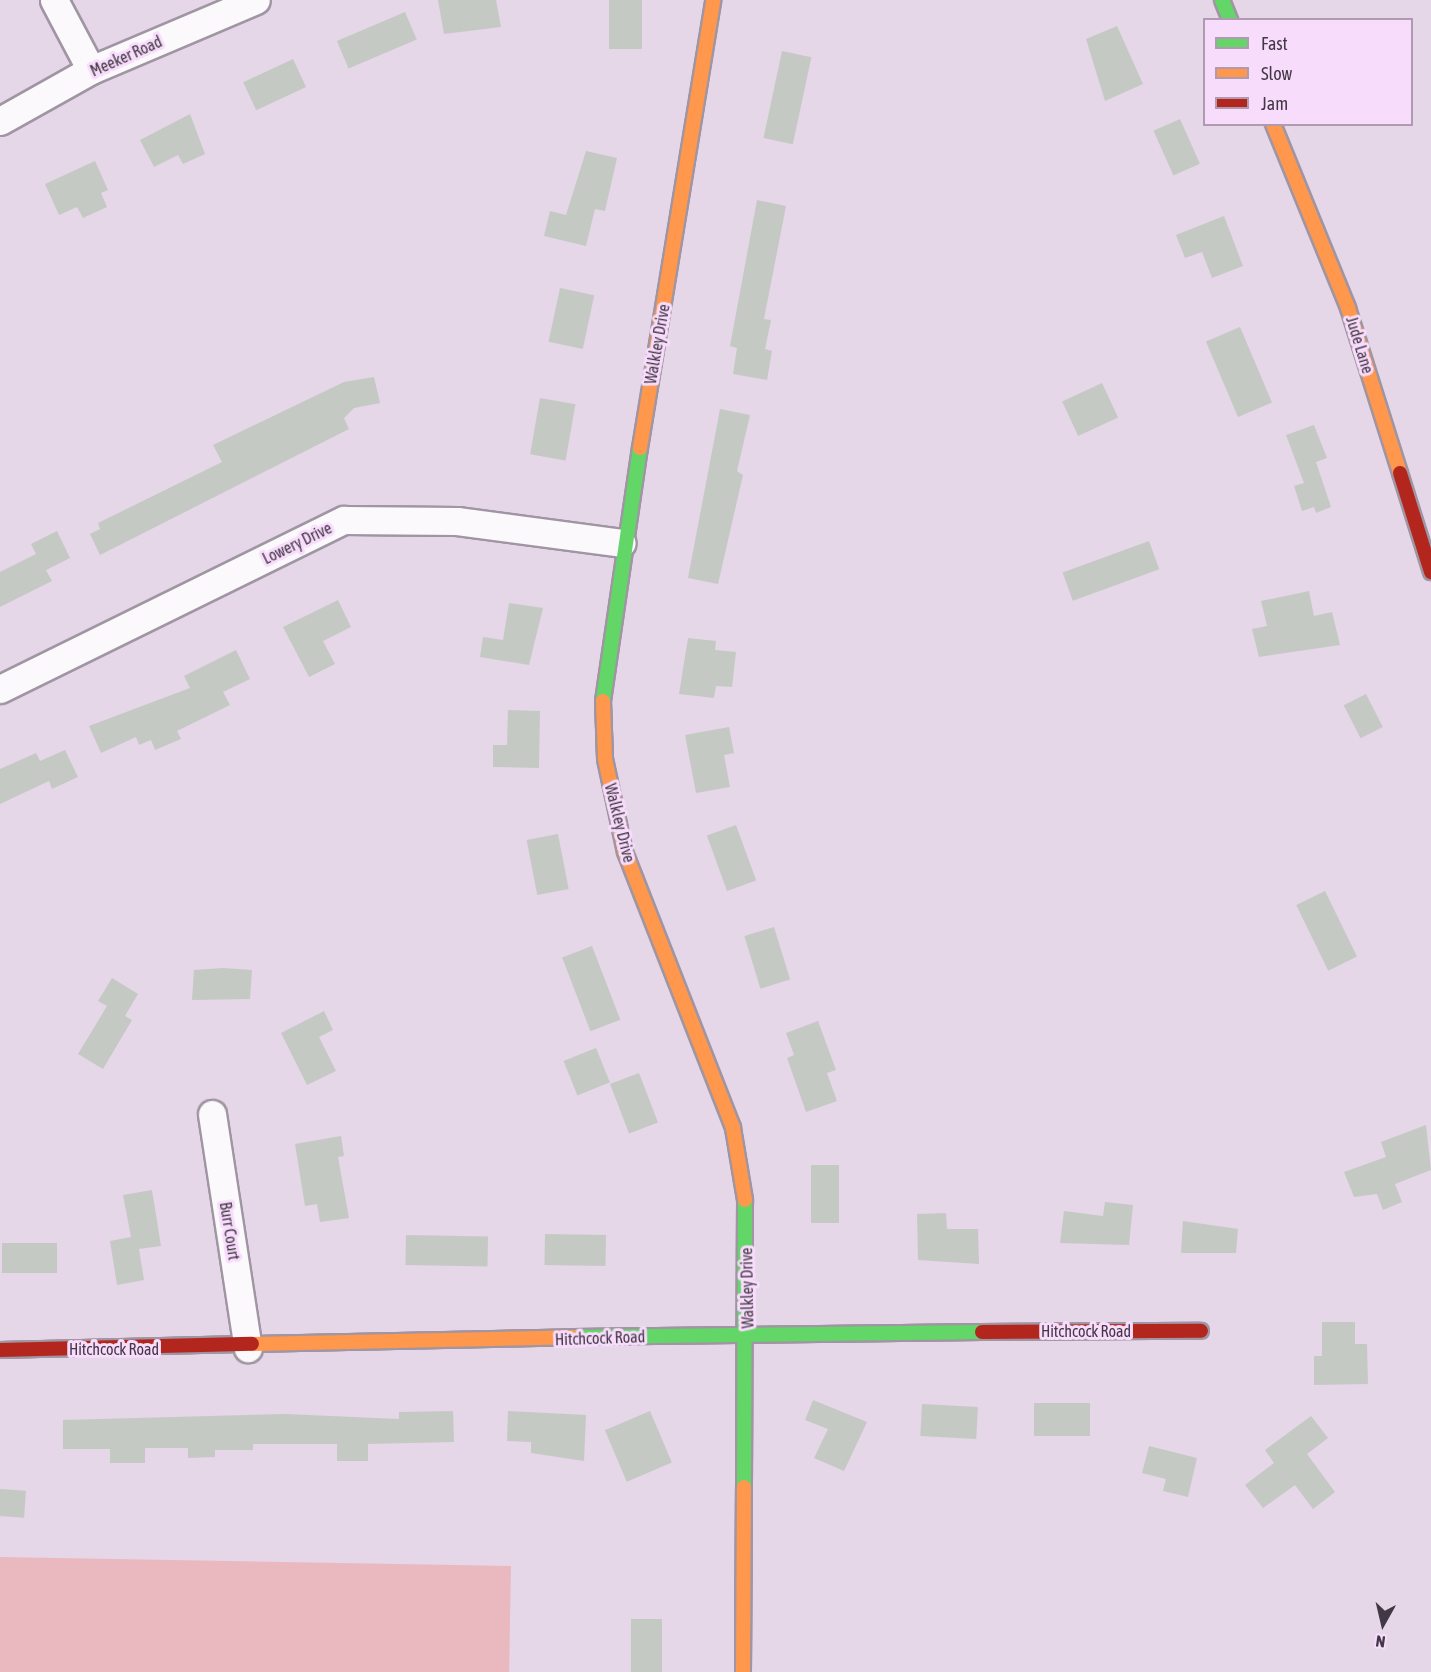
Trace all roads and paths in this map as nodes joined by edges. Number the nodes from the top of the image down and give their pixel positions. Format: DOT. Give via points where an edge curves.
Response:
graph roads {
  1 [pos="54,0"];
  2 [pos="256,0"];
  3 [pos="713,0"];
  4 [pos="1222,0"];
  5 [pos="1229,18"];
  6 [pos="91,70"];
  7 [pos="0,121"];
  8 [pos="1274,126"];
  9 [pos="622,543"];
  10 [pos="1431,572"];
  11 [pos="0,689"];
  12 [pos="212,1114"];
  13 [pos="1201,1330"];
  14 [pos="748,1333"];
  15 [pos="248,1348"];
  16 [pos="0,1350"];
  17 [pos="743,1672"];
  1 -- 6 [label="street"];
  2 -- 6 [label="street, Meeker Road"];
  3 -- 9 [label="street, Walkley Drive"];
  4 -- 5 [label="street"];
  6 -- 7 [label="street, Meeker Road"];
  8 -- 10 [label="street, Jude Lane" via="1348,308"];
  9 -- 11 [label="street, Lowery Drive" via="457,521 344,520"];
  9 -- 14 [label="street, Walkley Drive" via="602,685 605,759 625,852 733,1128 745,1189"];
  12 -- 15 [label="street, Burr Court"];
  13 -- 14 [label="street, Hitchcock Road"];
  14 -- 15 [label="street, Hitchcock Road"];
  14 -- 17 [label="street, Walkley Drive"];
  15 -- 16 [label="street, Hitchcock Road"];
}
